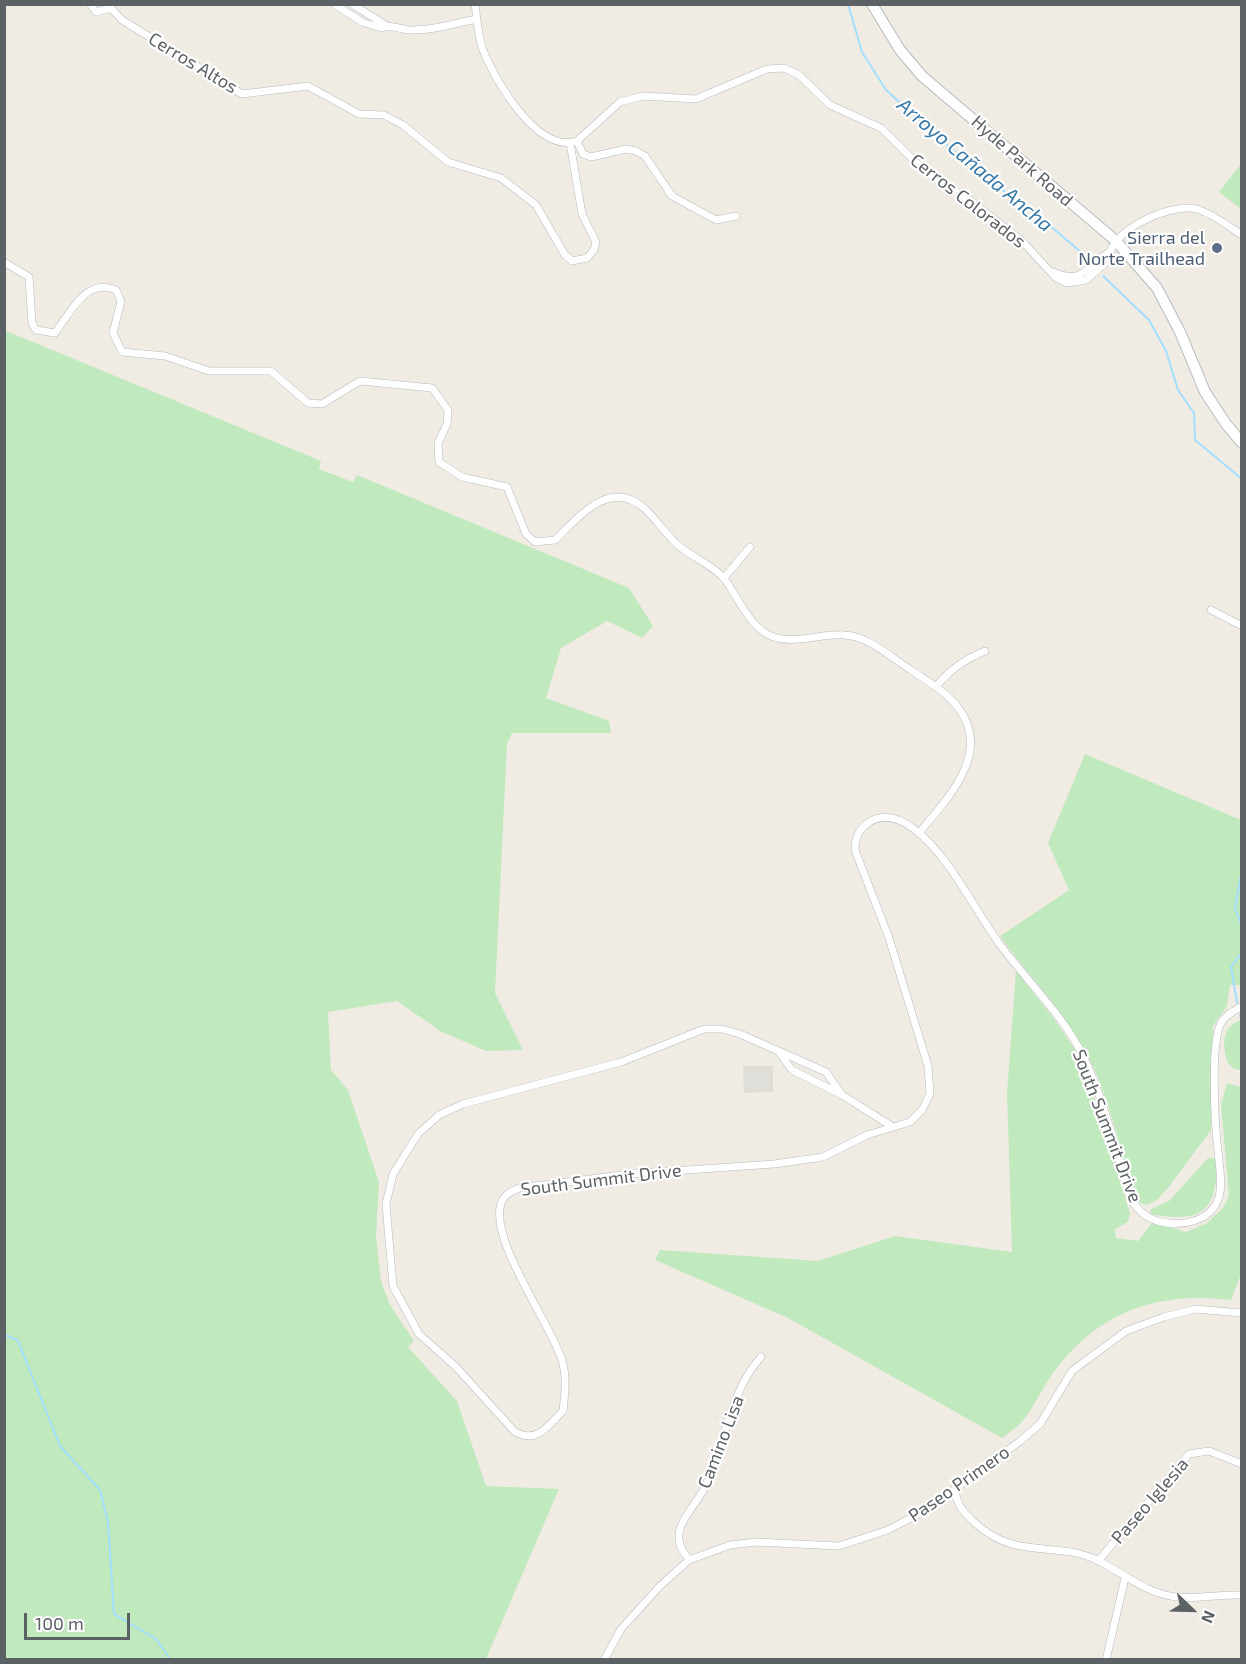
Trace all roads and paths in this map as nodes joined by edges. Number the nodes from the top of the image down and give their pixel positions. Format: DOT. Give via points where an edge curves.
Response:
graph roads {
  1 [pos="334,4"];
  2 [pos="352,4"];
  3 [pos="475,4"];
  4 [pos="872,4"];
  5 [pos="91,5"];
  6 [pos="477,19"];
  7 [pos="387,26"];
  8 [pos="574,142"];
  9 [pos="736,216"];
  10 [pos="1242,235"];
  11 [pos="1116,242"];
  12 [pos="4,262"];
  13 [pos="1242,443"];
  14 [pos="750,547"];
  15 [pos="724,578"];
  16 [pos="1211,610"];
  17 [pos="1242,626"];
  18 [pos="985,651"];
  19 [pos="936,687"];
  20 [pos="919,833"];
  21 [pos="1242,1005"];
  22 [pos="778,1052"];
  23 [pos="843,1095"];
  24 [pos="893,1127"];
  25 [pos="1242,1314"];
  26 [pos="761,1357"];
  27 [pos="1242,1464"];
  28 [pos="955,1488"];
  29 [pos="689,1560"];
  30 [pos="1098,1561"];
  31 [pos="1125,1578"];
  32 [pos="1242,1595"];
  33 [pos="604,1659"];
  34 [pos="1106,1659"];
  1 -- 7 [label="street" via="362,22"];
  2 -- 7 [label="street"];
  3 -- 6 [label="street"];
  4 -- 11 [label="main road, Hyde Park Road" via="900,50 922,76"];
  5 -- 8 [label="street, Cerros Altos" via="96,12 111,8 122,20 242,93 308,86 359,114 384,115 394,120 448,162 501,178 536,205 565,255 572,261 581,261 594,250 596,242 582,214"];
  6 -- 7 [label="street" via="426,29"];
  6 -- 8 [label="street" via="482,48 521,115 549,138"];
  8 -- 9 [label="street" via="583,154 591,157 626,149 636,151 645,156 672,196 716,220"];
  8 -- 11 [label="street, Cerros Colorados" via="620,102 643,96 696,99 767,69 784,68 799,75 830,105 881,128 927,173 1022,241 1048,270 1069,278 1080,276 1108,254"];
  10 -- 11 [label="street, Cerros Colorados" via="1197,209 1177,207 1147,219"];
  11 -- 13 [label="main road, Hyde Park Road" via="1157,288 1205,392"];
  12 -- 15 [label="street" via="29,277 32,323 36,330 55,333 85,294 94,287 105,286 116,290 121,301 113,333 122,352 165,356 209,371 270,371 308,403 322,404 360,381 432,388 448,410 447,424 438,443 439,462 462,477 507,487 526,534 534,542 555,540 596,501 624,497 643,507 678,546"];
  14 -- 15 [label="street"];
  15 -- 19 [label="street" via="754,622 767,634 782,639 844,635 865,639"];
  16 -- 17 [label="street"];
  18 -- 19 [label="street" via="965,659"];
  19 -- 20 [label="street" via="952,700 966,720 969,755 960,781"];
  20 -- 21 [label="street, South Summit Drive" via="1074,1041 1098,1092 1129,1194 1146,1217 1171,1224 1194,1221 1212,1210 1219,1198 1215,1102 1218,1032 1225,1017"];
  20 -- 24 [label="street, South Summit Drive" via="900,821 884,817 862,828 855,844 928,1066 930,1094 922,1110 910,1122"];
  22 -- 23 [label="street, South Summit Drive" via="792,1070"];
  22 -- 23 [label="street, South Summit Drive" via="826,1072"];
  22 -- 24 [label="street, South Summit Drive" via="740,1034 704,1029 621,1062 463,1104 439,1115 417,1134 393,1174 386,1204 393,1286 419,1334 456,1367 515,1432 535,1437 563,1411 566,1380 562,1359 513,1261 500,1221 501,1203 508,1193 519,1188 629,1174 822,1157"];
  23 -- 24 [label="street, South Summit Drive"];
  25 -- 28 [label="street, Paseo Primero" via="1195,1309 1126,1331 1072,1371 1040,1424"];
  26 -- 29 [label="street, Camino Lisa" via="732,1409 705,1487 679,1532 679,1545"];
  27 -- 30 [label="street, Paseo Iglesia" via="1209,1451 1189,1454"];
  28 -- 29 [label="street, Paseo Primero" via="926,1510 860,1541 839,1546 756,1542 730,1545"];
  28 -- 30 [label="street" via="958,1507 1011,1546 1070,1551"];
  29 -- 33 [label="street, Paseo Primero" via="621,1629"];
  30 -- 31 [label="street"];
  31 -- 32 [label="street" via="1153,1593 1179,1598"];
  31 -- 34 [label="street"];
}
